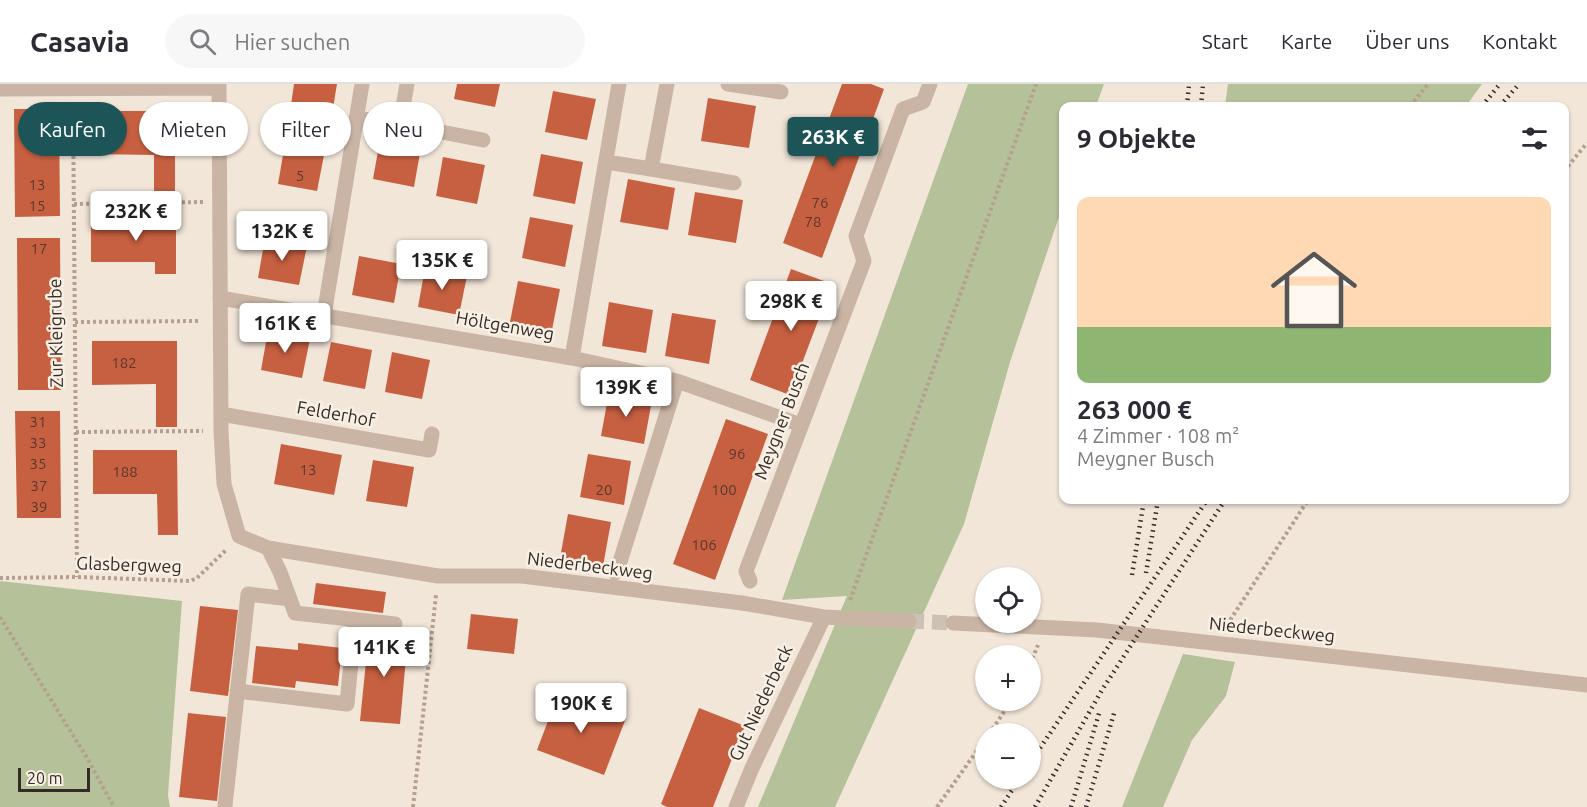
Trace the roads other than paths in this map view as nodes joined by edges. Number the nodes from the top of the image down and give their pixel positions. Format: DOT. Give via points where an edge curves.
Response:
graph roads {
  1 [pos="362,84"];
  2 [pos="407,84"];
  3 [pos="619,84"];
  4 [pos="667,84"];
  5 [pos="728,84"];
  6 [pos="930,84"];
  7 [pos="219,86"];
  8 [pos="0,89"];
  9 [pos="781,92"];
  10 [pos="404,102"];
  11 [pos="356,118"];
  12 [pos="363,119"];
  13 [pos="444,132"];
  14 [pos="483,140"];
  15 [pos="607,162"];
  16 [pos="651,169"];
  17 [pos="734,183"];
  18 [pos="219,298"];
  19 [pos="324,315"];
  20 [pos="572,358"];
  21 [pos="677,381"];
  22 [pos="221,414"];
  23 [pos="801,425"];
  24 [pos="432,434"];
  25 [pos="268,548"];
  26 [pos="615,573"];
  27 [pos="750,581"];
  28 [pos="290,599"];
  29 [pos="824,617"];
  30 [pos="355,621"];
  31 [pos="909,621"];
  32 [pos="953,623"];
  33 [pos="395,624"];
  34 [pos="1587,685"];
  35 [pos="237,691"];
  36 [pos="225,806"];
  37 [pos="736,807"];
  1 -- 11 [label="street"];
  2 -- 10 [label="street"];
  3 -- 15 [label="street, Höltgenweg"];
  4 -- 16 [label="street"];
  5 -- 9 [label="street"];
  6 -- 23 [label="street, Meygner Busch" via="923,102 903,109 856,236 864,261"];
  7 -- 8 [label="street"];
  7 -- 18 [label="street"];
  11 -- 12 [label="street"];
  11 -- 19 [label="street"];
  13 -- 14 [label="street"];
  15 -- 16 [label="street"];
  15 -- 20 [label="street, Höltgenweg"];
  16 -- 17 [label="street"];
  18 -- 19 [label="street, Höltgenweg"];
  18 -- 22 [label="street"];
  19 -- 20 [label="street, Höltgenweg"];
  20 -- 21 [label="street, Höltgenweg"];
  21 -- 23 [label="street, Höltgenweg"];
  21 -- 26 [label="street"];
  22 -- 24 [label="street, Felderhof" via="429,450"];
  22 -- 25 [label="street, Niederbeckweg" via="224,484 239,536"];
  23 -- 27 [label="street, Meygner Busch" via="746,571"];
  25 -- 28 [label="street"];
  25 -- 29 [label="street, Niederbeckweg" via="438,576 522,576"];
  28 -- 30 [label="street" via="294,613"];
  28 -- 35 [label="street" via="248,594"];
  29 -- 31 [label="street, Niederbeckweg"];
  29 -- 37 [label="street, Gut Niederbeck"];
  30 -- 33 [label="street"];
  30 -- 35 [label="street" via="347,704"];
  32 -- 34 [label="street, Niederbeckweg" via="1097,630"];
  35 -- 36 [label="street"];
}
